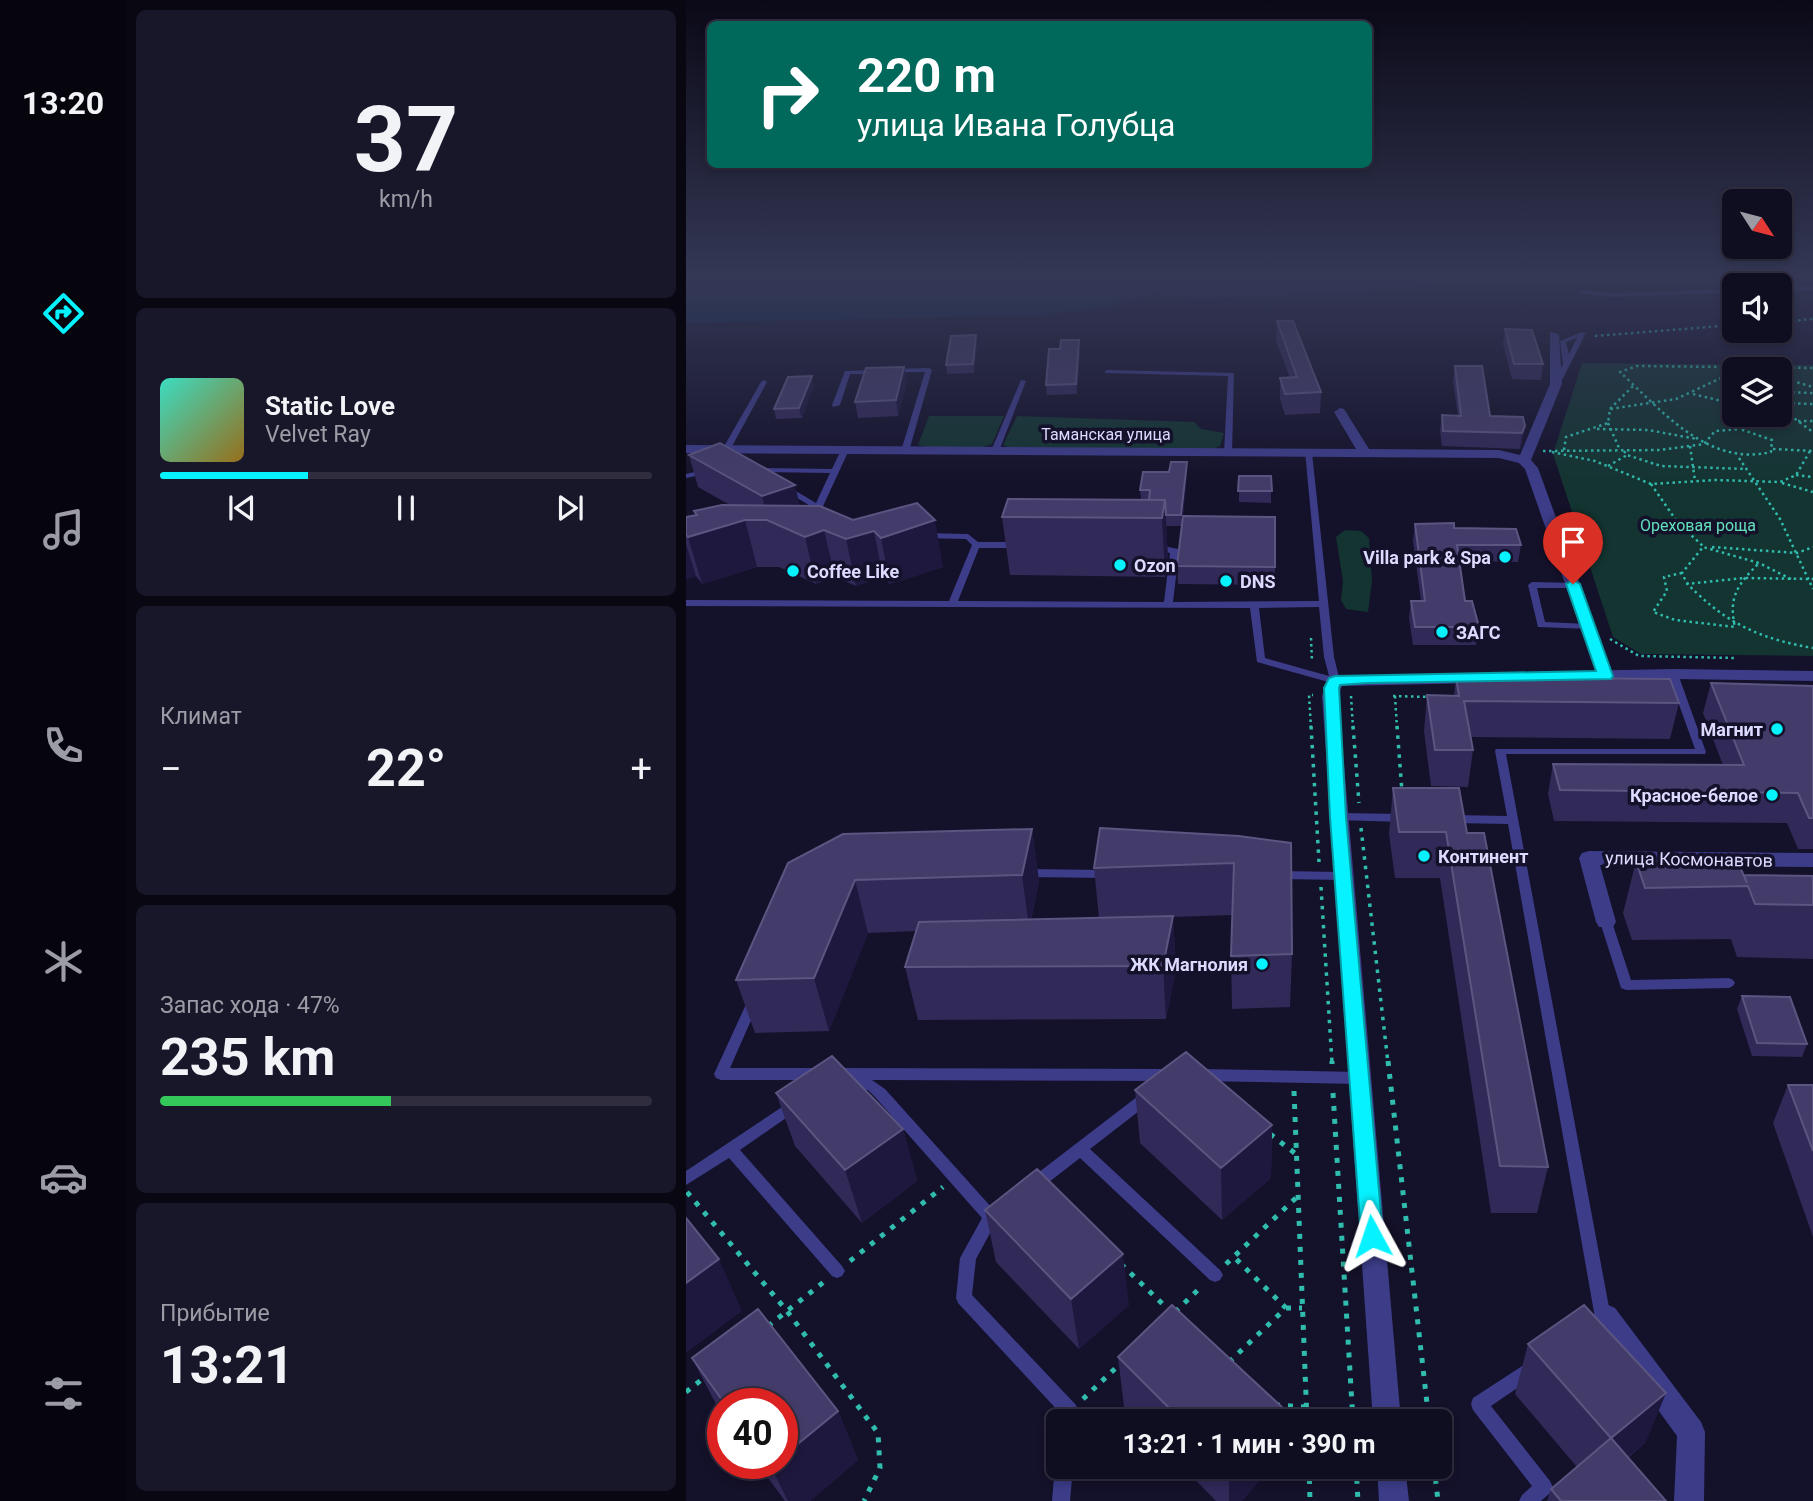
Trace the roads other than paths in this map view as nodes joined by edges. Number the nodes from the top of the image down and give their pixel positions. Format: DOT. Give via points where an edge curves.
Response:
graph roads {
  1 [pos="1554,346"];
  2 [pos="1564,346"];
  3 [pos="1579,346"];
  4 [pos="1566,365"];
  5 [pos="1107,372"];
  6 [pos="1023,381"];
  7 [pos="764,382"];
  8 [pos="1556,384"];
  9 [pos="836,405"];
  10 [pos="1339,412"];
  11 [pos="686,449"];
  12 [pos="726,450"];
  13 [pos="845,450"];
  14 [pos="905,451"];
  15 [pos="995,452"];
  16 [pos="1228,453"];
  17 [pos="1308,453"];
  18 [pos="1366,453"];
  19 [pos="1524,460"];
  20 [pos="721,469"];
  21 [pos="742,470"];
  22 [pos="753,470"];
  23 [pos="835,471"];
  24 [pos="686,476"];
  25 [pos="818,507"];
  26 [pos="810,526"];
  27 [pos="914,535"];
  28 [pos="976,545"];
  29 [pos="1029,545"];
  30 [pos="1148,547"];
  31 [pos="1573,584"];
  32 [pos="686,603"];
  33 [pos="952,604"];
  34 [pos="1324,604"];
  35 [pos="1168,605"];
  36 [pos="1254,605"];
  37 [pos="1588,627"];
  38 [pos="1673,674"];
  39 [pos="1605,676"];
  40 [pos="1813,676"];
  41 [pos="1331,692"];
  42 [pos="1349,817"];
  43 [pos="1418,818"];
  44 [pos="1445,819"];
  45 [pos="1513,820"];
  46 [pos="1813,860"];
  47 [pos="1018,873"];
  48 [pos="1128,874"];
  49 [pos="1265,875"];
  50 [pos="1331,876"];
  51 [pos="1606,922"];
  52 [pos="1729,983"];
  53 [pos="760,985"];
  54 [pos="1176,1075"];
  55 [pos="1359,1078"];
  56 [pos="730,1149"];
  57 [pos="1080,1149"];
  58 [pos="686,1179"];
  59 [pos="991,1217"];
  60 [pos="837,1271"];
  61 [pos="1215,1275"];
  62 [pos="1600,1321"];
  63 [pos="1542,1360"];
  64 [pos="1064,1409"];
  65 [pos="1386,1409"];
  66 [pos="1063,1479"];
  67 [pos="1392,1479"];
  68 [pos="1061,1501"];
  69 [pos="1394,1501"];
  70 [pos="1528,1501"];
  71 [pos="1689,1501"];
  1 -- 8 [label="street"];
  2 -- 4 [label="lane"];
  3 -- 4 [label="lane"];
  4 -- 8 [label="lane"];
  5 -- 16 [label="lane" via="1232,374"];
  6 -- 15 [label="lane"];
  7 -- 12 [label="lane"];
  8 -- 19 [label="street"];
  9 -- 14 [label="lane" via="847,372 929,370"];
  10 -- 18 [label="street"];
  11 -- 12 [label="street, Таманская улица"];
  12 -- 13 [label="street, Таманская улица"];
  13 -- 14 [label="street, Таманская улица"];
  13 -- 23 [label="lane"];
  14 -- 15 [label="street, Таманская улица"];
  15 -- 16 [label="street, Таманская улица"];
  16 -- 17 [label="street, Таманская улица"];
  17 -- 18 [label="street, Таманская улица"];
  17 -- 34 [label="lane"];
  18 -- 19 [label="street, Таманская улица" via="1499,454"];
  19 -- 31 [label="street" via="1531,468"];
  20 -- 24 [label="lane"];
  21 -- 22 [label="lane"];
  22 -- 23 [label="lane"];
  22 -- 25 [label="lane"];
  23 -- 25 [label="lane"];
  25 -- 26 [label="lane"];
  27 -- 28 [label="lane" via="968,537"];
  28 -- 29 [label="lane"];
  28 -- 33 [label="lane"];
  30 -- 35 [label="lane" via="1175,551"];
  31 -- 37 [label="street"];
  31 -- 37 [label="lane" via="1532,585 1541,625"];
  32 -- 33 [label="lane"];
  33 -- 35 [label="lane"];
  34 -- 36 [label="lane"];
  34 -- 41 [label="lane"];
  35 -- 36 [label="lane"];
  36 -- 41 [label="lane" via="1260,660 1312,673"];
  37 -- 39 [label="street"];
  38 -- 39 [label="street"];
  38 -- 40 [label="street"];
  38 -- 45 [label="lane" via="1701,752 1500,751"];
  39 -- 41 [label="street"];
  41 -- 42 [label="street"];
  42 -- 43 [label="lane"];
  42 -- 50 [label="street"];
  44 -- 45 [label="lane"];
  45 -- 62 [label="lane"];
  46 -- 51 [label="street, улица Космонавтов" via="1589,858"];
  47 -- 48 [label="lane"];
  49 -- 50 [label="lane"];
  50 -- 55 [label="street"];
  51 -- 52 [label="lane" via="1626,985"];
  53 -- 54 [label="lane" via="721,1074"];
  54 -- 55 [label="lane"];
  54 -- 57 [label="lane"];
  55 -- 65 [label="street"];
  56 -- 58 [label="lane"];
  56 -- 59 [label="lane" via="814,1092 835,1083 871,1085"];
  56 -- 60 [label="lane"];
  57 -- 59 [label="lane"];
  57 -- 61 [label="lane"];
  59 -- 64 [label="lane" via="968,1258 964,1298"];
  62 -- 71 [label="street" via="1691,1432"];
  63 -- 70 [label="lane" via="1479,1404 1544,1487"];
  66 -- 68 [label="lane"];
  67 -- 69 [label="street"];
}
